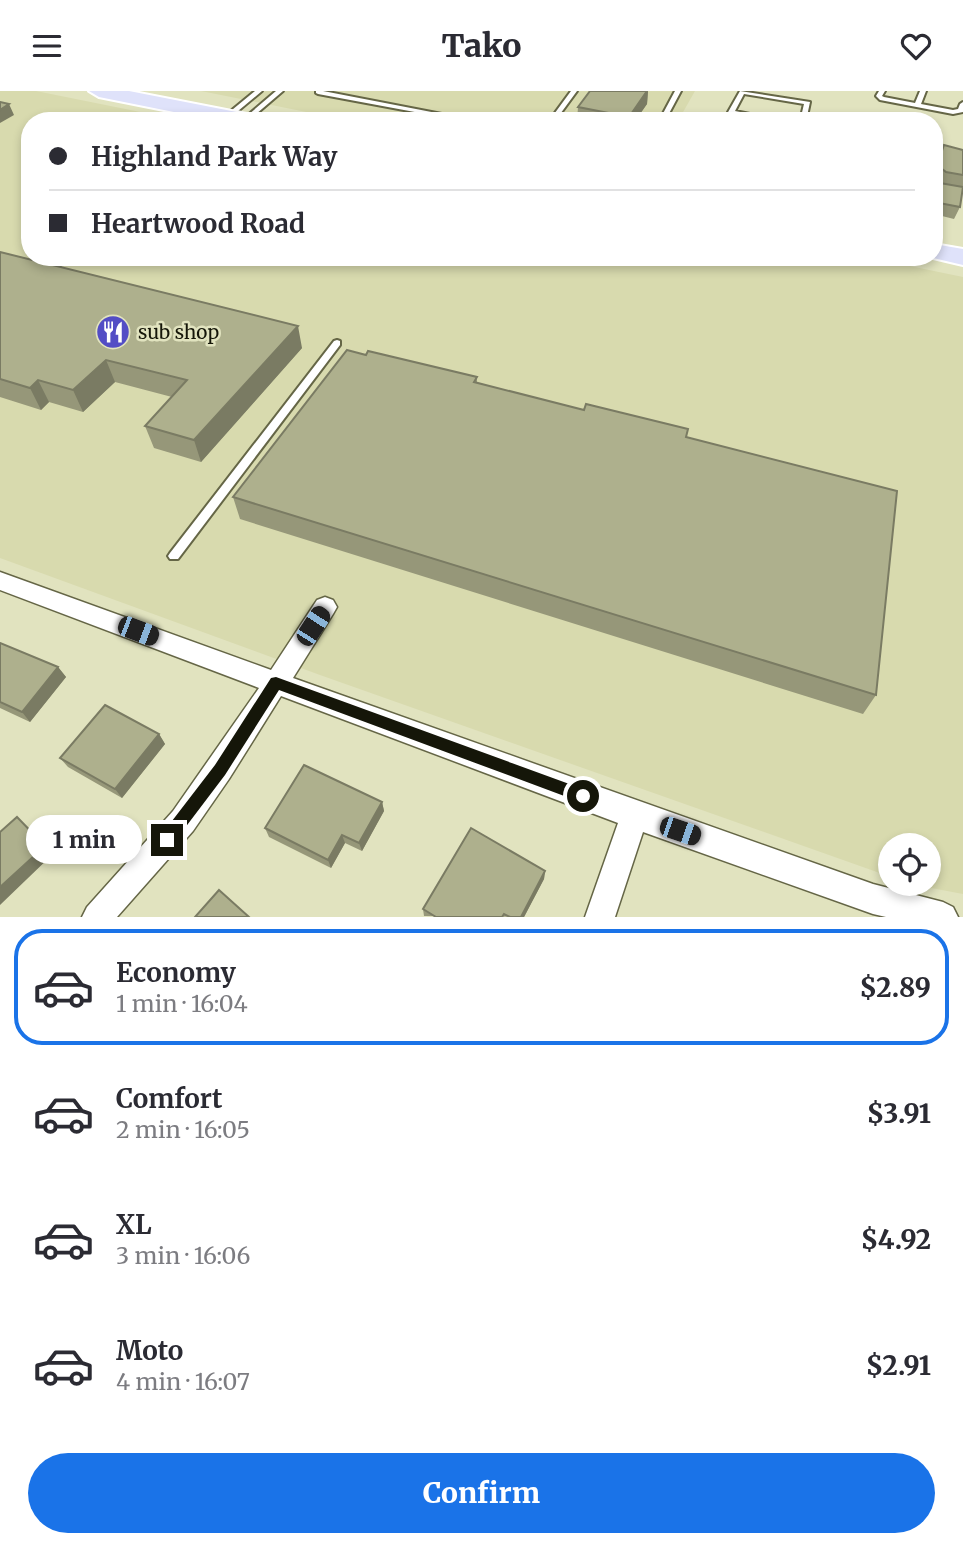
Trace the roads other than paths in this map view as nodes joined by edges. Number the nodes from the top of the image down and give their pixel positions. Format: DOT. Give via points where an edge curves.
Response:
graph roads {
  1 [pos="99,91"];
  2 [pos="259,91"];
  3 [pos="280,91"];
  4 [pos="572,91"];
  5 [pos="678,91"];
  6 [pos="882,91"];
  7 [pos="923,91"];
  8 [pos="318,92"];
  9 [pos="963,104"];
  10 [pos="917,105"];
  11 [pos="731,111"];
  12 [pos="200,112"];
  13 [pos="244,112"];
  14 [pos="250,112"];
  15 [pos="426,112"];
  16 [pos="558,112"];
  17 [pos="667,112"];
  18 [pos="736,112"];
  19 [pos="806,112"];
  20 [pos="943,253"];
  21 [pos="963,257"];
  22 [pos="337,343"];
  23 [pos="174,557"];
  24 [pos="0,581"];
  25 [pos="326,607"];
  26 [pos="276,683"];
  27 [pos="634,815"];
  28 [pos="97,917"];
  29 [pos="600,917"];
  30 [pos="943,917"];
  1 -- 12 [label="main road"];
  2 -- 13 [label="lane"];
  3 -- 14 [label="lane"];
  4 -- 16 [label="lane"];
  5 -- 17 [label="lane"];
  6 -- 10 [label="lane" via="882,100"];
  7 -- 10 [label="lane"];
  8 -- 15 [label="lane"];
  9 -- 10 [label="lane" via="961,111 953,112"];
  11 -- 18 [label="lane"];
  11 -- 19 [label="lane" via="742,92 808,103"];
  20 -- 21 [label="main road"];
  22 -- 23 [label="lane"];
  24 -- 26 [label="street"];
  25 -- 26 [label="street"];
  26 -- 27 [label="street"];
  26 -- 28 [label="street" via="183,821"];
  27 -- 29 [label="street"];
  27 -- 30 [label="street" via="873,899"];
}
